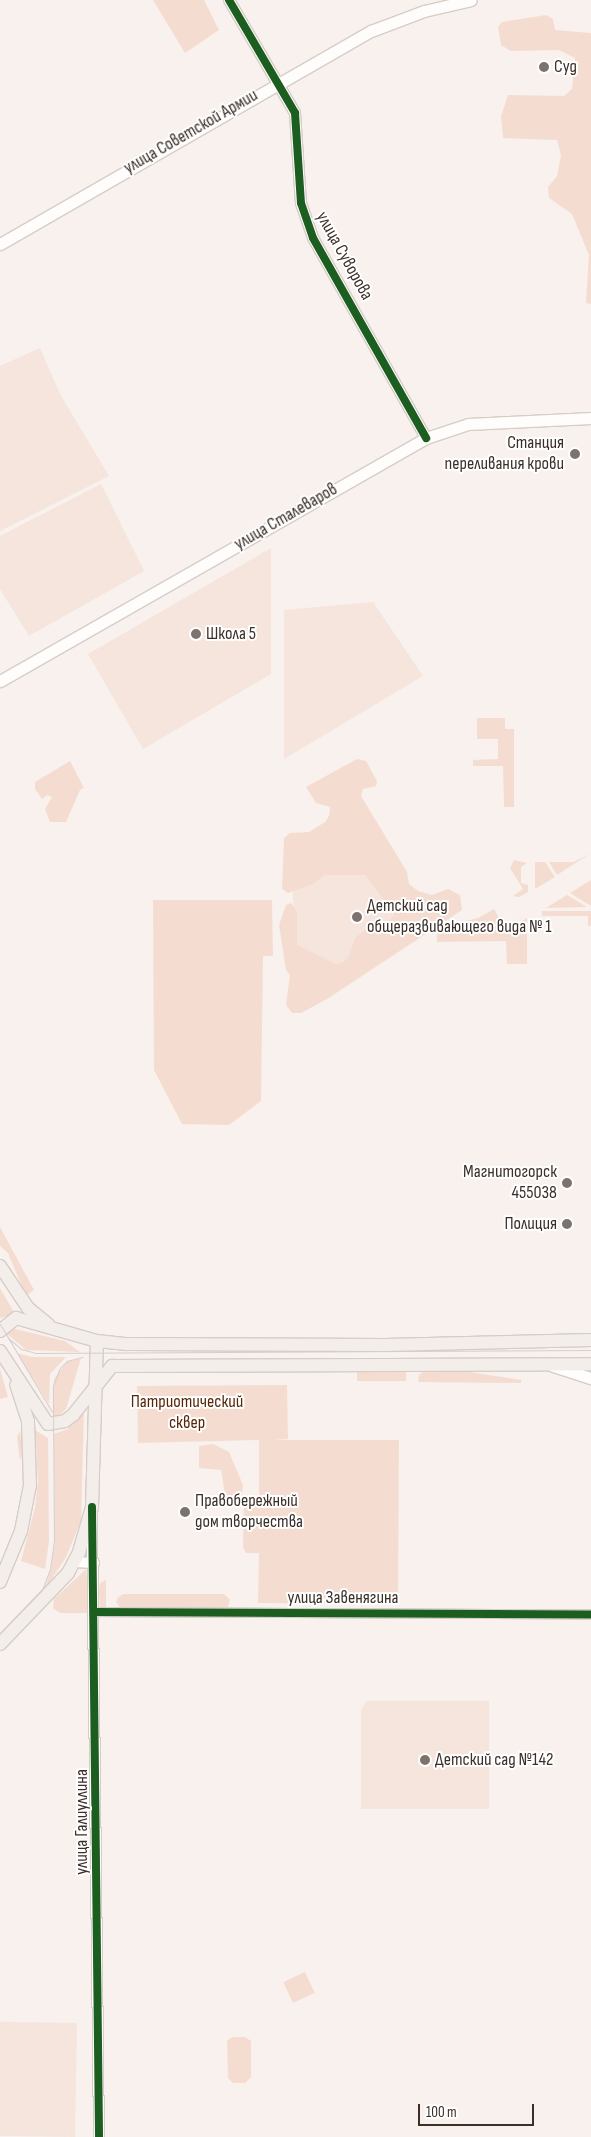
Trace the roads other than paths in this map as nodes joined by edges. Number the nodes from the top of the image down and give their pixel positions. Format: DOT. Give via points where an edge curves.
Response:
graph roads {
  1 [pos="229,0"];
  2 [pos="471,0"];
  3 [pos="279,82"];
  4 [pos="0,244"];
  5 [pos="591,418"];
  6 [pos="426,438"];
  7 [pos="0,681"];
  8 [pos="0,1266"];
  9 [pos="54,1328"];
  10 [pos="0,1331"];
  11 [pos="591,1335"];
  12 [pos="591,1340"];
  13 [pos="97,1341"];
  14 [pos="576,1341"];
  15 [pos="0,1351"];
  16 [pos="591,1364"];
  17 [pos="549,1365"];
  18 [pos="10,1369"];
  19 [pos="591,1378"];
  20 [pos="96,1383"];
  21 [pos="92,1508"];
  22 [pos="75,1562"];
  23 [pos="94,1563"];
  24 [pos="0,1582"];
  25 [pos="96,1612"];
  26 [pos="591,1615"];
  27 [pos="0,1644"];
  28 [pos="99,2137"];
  1 -- 3 [label="street, улица Суворова"];
  2 -- 3 [label="main road, улица Советской Армии" via="385,24"];
  3 -- 4 [label="main road, улица Советской Армии"];
  3 -- 6 [label="street, улица Суворова" via="295,113 304,216"];
  5 -- 6 [label="main road, улица Сталеваров" via="468,424"];
  6 -- 7 [label="main road, улица Сталеваров"];
  8 -- 9 [label="main road" via="28,1308"];
  9 -- 10 [label="main road" via="16,1318"];
  9 -- 13 [label="main road"];
  11 -- 14 [label="main road"];
  12 -- 14 [label="main road"];
  13 -- 14 [label="main road" via="395,1345"];
  13 -- 20 [label="main road, улица Галиуллина"];
  15 -- 18 [label="main road"];
  16 -- 17 [label="main road"];
  17 -- 19 [label="main road"];
  17 -- 20 [label="main road" via="133,1364 112,1366"];
  18 -- 20 [label="main road" via="48,1424 73,1416"];
  18 -- 24 [label="main road" via="28,1421 30,1485 22,1531"];
  20 -- 21 [label="main road, улица Галиуллина"];
  21 -- 22 [label="main road"];
  21 -- 23 [label="street, улица Галиуллина"];
  22 -- 23 [label="street"];
  22 -- 27 [label="main road"];
  23 -- 25 [label="street, улица Галиуллина"];
  25 -- 26 [label="street, улица Завенягина"];
  25 -- 28 [label="street, улица Галиуллина"];
}
